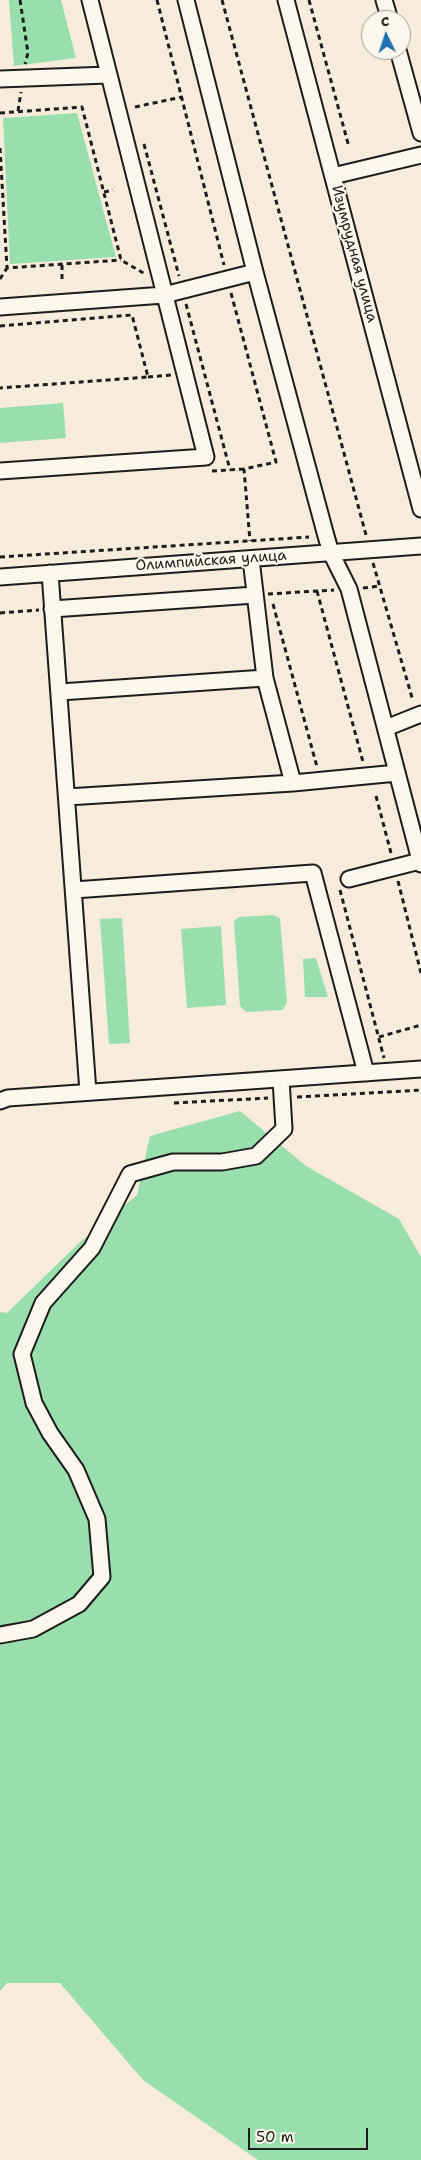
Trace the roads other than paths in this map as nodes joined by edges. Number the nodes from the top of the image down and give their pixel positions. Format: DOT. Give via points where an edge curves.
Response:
graph roads {
  1 [pos="90,0"];
  2 [pos="186,0"];
  3 [pos="286,0"];
  4 [pos="401,60"];
  5 [pos="108,75"];
  6 [pos="0,79"];
  7 [pos="421,133"];
  8 [pos="421,155"];
  9 [pos="333,176"];
  10 [pos="256,272"];
  11 [pos="162,289"];
  12 [pos="0,307"];
  13 [pos="0,471"];
  14 [pos="421,509"];
  15 [pos="421,546"];
  16 [pos="331,553"];
  17 [pos="251,558"];
  18 [pos="50,573"];
  19 [pos="0,577"];
  20 [pos="263,595"];
  21 [pos="52,609"];
  22 [pos="265,678"];
  23 [pos="60,692"];
  24 [pos="418,710"];
  25 [pos="386,728"];
  26 [pos="397,773"];
  27 [pos="293,783"];
  28 [pos="67,797"];
  29 [pos="421,863"];
  30 [pos="343,882"];
  31 [pos="74,890"];
  32 [pos="421,1068"];
  33 [pos="366,1073"];
  34 [pos="281,1079"];
  35 [pos="88,1092"];
  36 [pos="0,1100"];
  37 [pos="0,1635"];
  1 -- 5 [label="street"];
  2 -- 10 [label="street"];
  3 -- 9 [label="street, Изумрудная улица"];
  4 -- 7 [label="street"];
  5 -- 6 [label="street"];
  5 -- 11 [label="street"];
  8 -- 9 [label="street"];
  9 -- 14 [label="street, Изумрудная улица"];
  10 -- 11 [label="street" via="183,291"];
  10 -- 16 [label="street"];
  11 -- 12 [label="street"];
  11 -- 13 [label="street" via="206,456"];
  15 -- 16 [label="street, Олимпийская улица" via="369,545"];
  16 -- 17 [label="street, Олимпийская улица"];
  16 -- 25 [label="street" via="349,589"];
  17 -- 18 [label="street, Олимпийская улица"];
  17 -- 20 [label="street"];
  18 -- 19 [label="street, Олимпийская улица"];
  18 -- 21 [label="street"];
  20 -- 21 [label="street"];
  20 -- 22 [label="street"];
  21 -- 23 [label="street"];
  22 -- 23 [label="street"];
  22 -- 27 [label="street"];
  23 -- 28 [label="street"];
  24 -- 25 [label="street"];
  25 -- 26 [label="street"];
  26 -- 27 [label="street"];
  26 -- 29 [label="street"];
  27 -- 28 [label="street"];
  28 -- 31 [label="street"];
  29 -- 30 [label="street"];
  31 -- 33 [label="street" via="314,873"];
  31 -- 35 [label="street"];
  32 -- 33 [label="street"];
  33 -- 34 [label="street"];
  34 -- 35 [label="street"];
  34 -- 37 [label="street" via="284,1129 256,1156 222,1162 173,1162 130,1174 92,1248 44,1303 22,1354 34,1402 76,1470 98,1519 102,1577 79,1604 33,1629"];
  35 -- 36 [label="street"];
}
